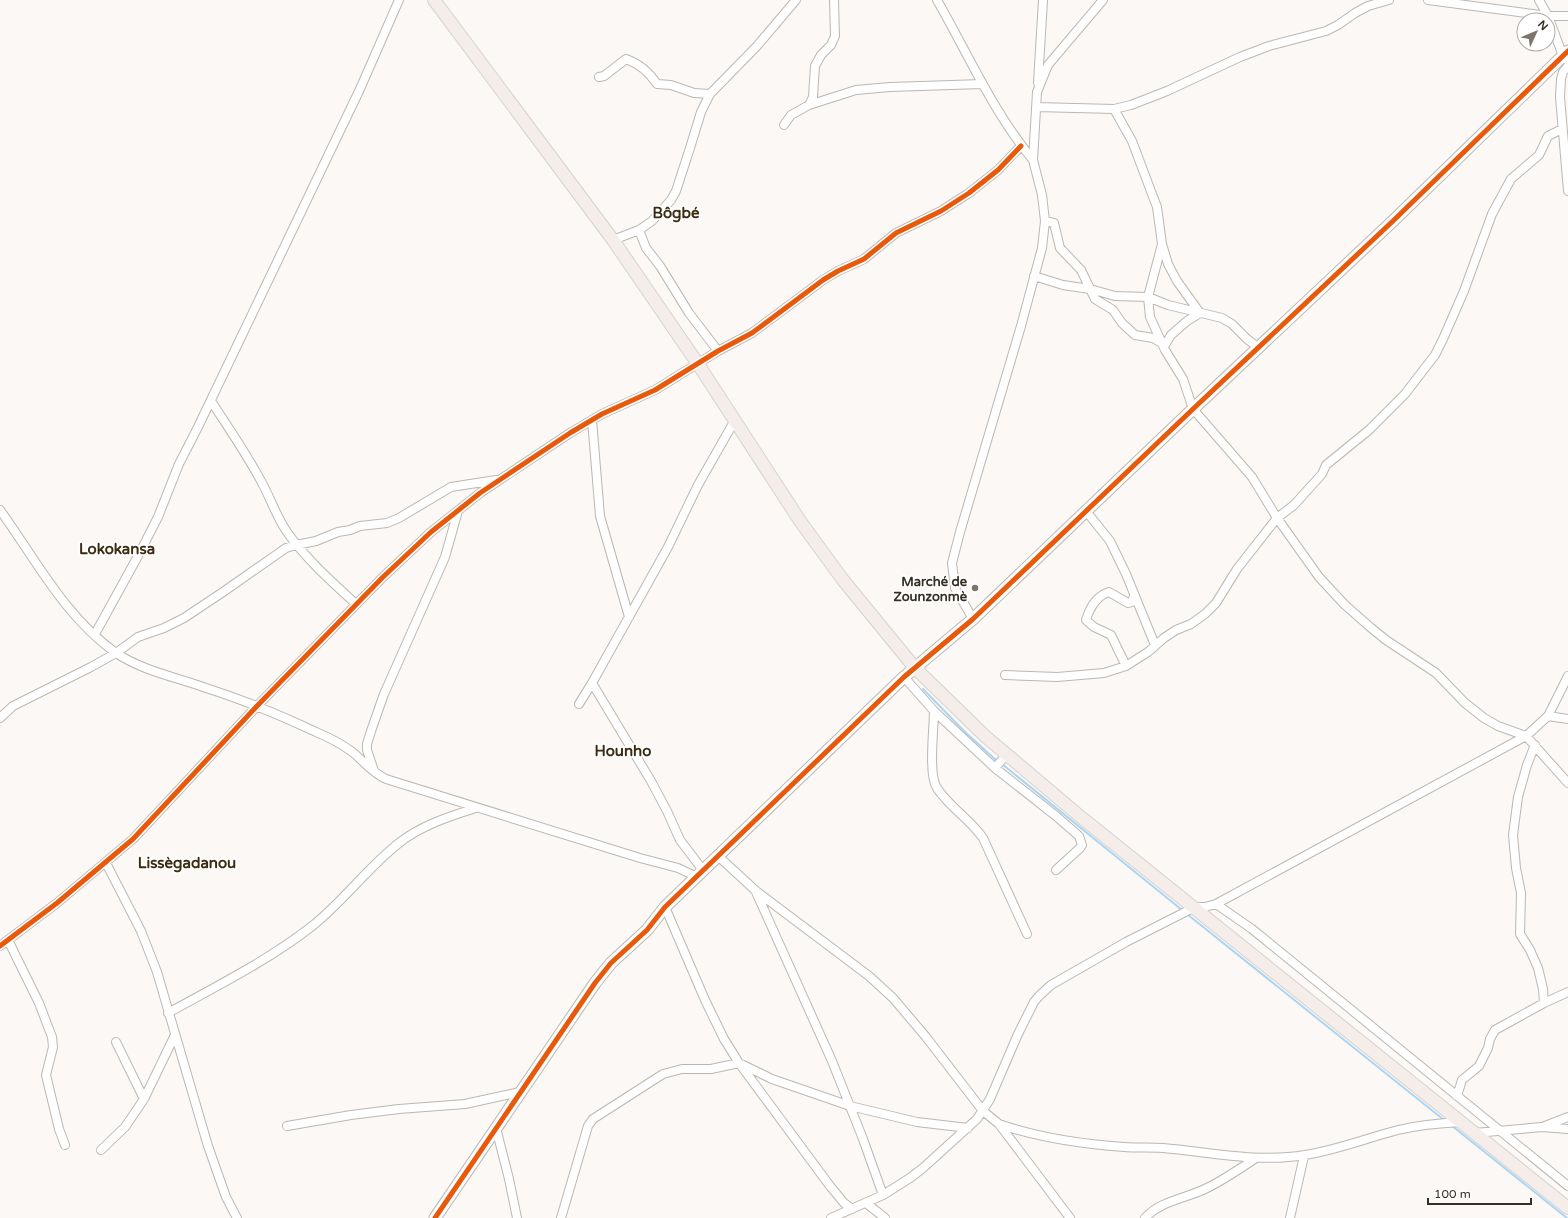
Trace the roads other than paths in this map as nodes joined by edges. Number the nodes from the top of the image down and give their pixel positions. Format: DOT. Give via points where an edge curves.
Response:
graph roads {
  1 [pos="399,0"];
  2 [pos="434,0"];
  3 [pos="834,0"];
  4 [pos="937,0"];
  5 [pos="1043,0"];
  6 [pos="1103,0"];
  7 [pos="1389,0"];
  8 [pos="1428,0"];
  9 [pos="1539,0"];
  10 [pos="791,2"];
  11 [pos="1518,12"];
  12 [pos="1546,12"];
  13 [pos="1556,16"];
  14 [pos="1568,16"];
  15 [pos="1556,34"];
  16 [pos="1566,56"];
  17 [pos="1568,66"];
  18 [pos="599,77"];
  19 [pos="982,84"];
  20 [pos="1037,92"];
  21 [pos="710,94"];
  22 [pos="809,105"];
  23 [pos="1036,107"];
  24 [pos="1114,108"];
  25 [pos="784,124"];
  26 [pos="1562,129"];
  27 [pos="1021,146"];
  28 [pos="1033,160"];
  29 [pos="1568,191"];
  30 [pos="1045,220"];
  31 [pos="639,230"];
  32 [pos="613,240"];
  33 [pos="1162,244"];
  34 [pos="1034,276"];
  35 [pos="1090,289"];
  36 [pos="1115,296"];
  37 [pos="1148,297"];
  38 [pos="1113,310"];
  39 [pos="1200,313"];
  40 [pos="1162,343"];
  41 [pos="1259,348"];
  42 [pos="718,351"];
  43 [pos="698,364"];
  44 [pos="210,401"];
  45 [pos="1193,409"];
  46 [pos="592,420"];
  47 [pos="735,420"];
  48 [pos="499,479"];
  49 [pos="0,510"];
  50 [pos="458,511"];
  51 [pos="1086,511"];
  52 [pos="1278,518"];
  53 [pos="296,545"];
  54 [pos="1134,596"];
  55 [pos="356,604"];
  56 [pos="629,617"];
  57 [pos="973,619"];
  58 [pos="95,634"];
  59 [pos="1155,646"];
  60 [pos="116,653"];
  61 [pos="1126,666"];
  62 [pos="915,668"];
  63 [pos="1005,675"];
  64 [pos="1568,676"];
  65 [pos="904,677"];
  66 [pos="592,684"];
  67 [pos="579,704"];
  68 [pos="257,706"];
  69 [pos="934,711"];
  70 [pos="1548,716"];
  71 [pos="0,718"];
  72 [pos="1568,719"];
  73 [pos="1526,736"];
  74 [pos="1535,745"];
  75 [pos="1000,762"];
  76 [pos="376,774"];
  77 [pos="1568,783"];
  78 [pos="476,808"];
  79 [pos="717,855"];
  80 [pos="106,863"];
  81 [pos="1056,870"];
  82 [pos="699,873"];
  83 [pos="756,891"];
  84 [pos="1216,904"];
  85 [pos="665,907"];
  86 [pos="1195,907"];
  87 [pos="1027,934"];
  88 [pos="8,940"];
  89 [pos="0,946"];
  90 [pos="1568,992"];
  91 [pos="1544,1003"];
  92 [pos="168,1013"];
  93 [pos="176,1035"];
  94 [pos="116,1042"];
  95 [pos="739,1063"];
  96 [pos="520,1092"];
  97 [pos="1457,1096"];
  98 [pos="144,1099"];
  99 [pos="850,1106"];
  100 [pos="983,1111"];
  101 [pos="1568,1117"];
  102 [pos="1462,1122"];
  103 [pos="999,1124"];
  104 [pos="288,1126"];
  105 [pos="1542,1127"];
  106 [pos="496,1128"];
  107 [pos="968,1128"];
  108 [pos="1568,1129"];
  109 [pos="1499,1131"];
  110 [pos="1475,1132"];
  111 [pos="65,1145"];
  112 [pos="101,1150"];
  113 [pos="1304,1156"];
  114 [pos="1256,1158"];
  115 [pos="1568,1186"];
  116 [pos="883,1195"];
  117 [pos="866,1203"];
  118 [pos="1568,1208"];
  119 [pos="852,1209"];
  120 [pos="237,1218"];
  121 [pos="435,1218"];
  122 [pos="517,1218"];
  123 [pos="561,1218"];
  124 [pos="831,1218"];
  125 [pos="885,1218"];
  126 [pos="1070,1218"];
  127 [pos="1145,1218"];
  128 [pos="1290,1218"];
  1 -- 44 [label="street" via="360,89"];
  2 -- 32 [label="main road"];
  3 -- 22 [label="street" via="835,36 832,45 821,55 815,66 813,97"];
  4 -- 19 [label="street"];
  5 -- 20 [label="street"];
  6 -- 20 [label="street" via="1048,65"];
  7 -- 24 [label="street" via="1362,10 1326,31 1299,37 1240,57 1168,91"];
  8 -- 11 [label="street"];
  9 -- 12 [label="street"];
  10 -- 21 [label="street" via="757,46"];
  13 -- 14 [label="street"];
  15 -- 16 [label="street"];
  16 -- 41 [label="street"];
  17 -- 26 [label="street" via="1561,79"];
  18 -- 21 [label="street" via="626,59 643,68 657,84"];
  19 -- 22 [label="street" via="856,90"];
  19 -- 27 [label="street"];
  20 -- 23 [label="street"];
  21 -- 31 [label="street" via="701,112 676,191 652,221"];
  22 -- 25 [label="street" via="791,115"];
  23 -- 24 [label="street"];
  23 -- 28 [label="street"];
  24 -- 33 [label="street" via="1132,141 1157,207"];
  26 -- 29 [label="street"];
  26 -- 52 [label="street" via="1548,136 1539,155 1512,179 1492,214 1464,291 1443,339 1418,378 1369,430 1326,465 1322,474 1294,505"];
  27 -- 28 [label="street"];
  27 -- 42 [label="street" via="998,170 969,193 941,211 896,233 864,259 823,280 752,333"];
  28 -- 30 [label="street"];
  30 -- 34 [label="street" via="1042,248"];
  30 -- 35 [label="street" via="1054,223 1060,248 1081,270"];
  31 -- 32 [label="street"];
  31 -- 42 [label="street" via="646,248 689,314"];
  32 -- 43 [label="main road"];
  33 -- 37 [label="street"];
  33 -- 39 [label="street" via="1177,281"];
  34 -- 35 [label="street" via="1063,285"];
  34 -- 57 [label="street" via="952,563 955,588"];
  35 -- 36 [label="street"];
  35 -- 38 [label="street" via="1095,299"];
  36 -- 37 [label="street"];
  36 -- 38 [label="street"];
  37 -- 39 [label="street"];
  37 -- 40 [label="street" via="1150,317"];
  38 -- 40 [label="street" via="1122,324 1135,335 1153,338"];
  39 -- 40 [label="street" via="1171,335 1165,345"];
  39 -- 41 [label="street" via="1222,318"];
  40 -- 45 [label="street" via="1184,378"];
  41 -- 45 [label="street"];
  42 -- 43 [label="street"];
  43 -- 46 [label="street" via="655,390"];
  43 -- 47 [label="main road"];
  44 -- 53 [label="street" via="262,482 276,514"];
  44 -- 58 [label="street" via="179,464 158,516"];
  45 -- 51 [label="street"];
  45 -- 52 [label="street" via="1252,477"];
  46 -- 48 [label="street"];
  46 -- 56 [label="street" via="600,516"];
  47 -- 56 [label="street"];
  47 -- 62 [label="main road" via="800,521 867,611"];
  48 -- 50 [label="street"];
  48 -- 53 [label="street" via="451,487 387,523 360,526"];
  49 -- 58 [label="street" via="77,619"];
  50 -- 55 [label="street" via="431,532"];
  50 -- 76 [label="street" via="444,558 384,694 369,737 367,750"];
  51 -- 54 [label="street" via="1110,541"];
  51 -- 57 [label="street"];
  52 -- 59 [label="street" via="1237,569 1216,603 1191,624 1176,630"];
  52 -- 73 [label="street" via="1319,577 1370,627 1436,673 1465,703 1484,718"];
  53 -- 55 [label="street"];
  53 -- 60 [label="street" via="286,548 184,618 138,637"];
  54 -- 59 [label="street"];
  54 -- 61 [label="street" via="1132,602 1128,603 1109,592 1102,594 1089,609 1086,620 1094,628 1111,635"];
  55 -- 68 [label="street"];
  56 -- 66 [label="street"];
  57 -- 62 [label="street"];
  58 -- 60 [label="street"];
  59 -- 61 [label="street"];
  60 -- 68 [label="street" via="144,668"];
  60 -- 71 [label="street" via="13,706"];
  61 -- 63 [label="street" via="1104,673 1057,677"];
  62 -- 65 [label="street"];
  62 -- 75 [label="main road"];
  64 -- 70 [label="street"];
  65 -- 69 [label="street"];
  65 -- 79 [label="street"];
  66 -- 67 [label="street"];
  66 -- 82 [label="street" via="651,781"];
  68 -- 76 [label="street" via="318,732 345,747"];
  68 -- 80 [label="street" via="133,839"];
  69 -- 75 [label="street"];
  69 -- 87 [label="street" via="934,783 983,838"];
  70 -- 72 [label="street"];
  70 -- 73 [label="street"];
  73 -- 74 [label="street"];
  73 -- 84 [label="street"];
  74 -- 77 [label="street"];
  74 -- 91 [label="street" via="1518,797 1512,835 1521,893 1520,934 1538,968"];
  75 -- 81 [label="street" via="1079,836 1082,845 1080,848"];
  75 -- 86 [label="main road" via="1082,818"];
  76 -- 78 [label="street"];
  78 -- 82 [label="street" via="640,858"];
  78 -- 92 [label="street" via="433,824 399,842 312,926 280,950"];
  79 -- 82 [label="street"];
  79 -- 83 [label="street"];
  80 -- 88 [label="street"];
  80 -- 92 [label="street" via="141,931"];
  82 -- 85 [label="street"];
  83 -- 99 [label="street"];
  83 -- 100 [label="street" via="869,976 893,998"];
  84 -- 86 [label="street"];
  84 -- 97 [label="street" via="1263,938"];
  85 -- 95 [label="street" via="724,1039"];
  85 -- 96 [label="street" via="647,930 611,963 595,983"];
  86 -- 100 [label="street" via="1126,942 1051,985 1039,996 1028,1014"];
  86 -- 102 [label="main road"];
  88 -- 89 [label="street"];
  88 -- 111 [label="street" via="39,1003 52,1037 46,1075"];
  90 -- 91 [label="street"];
  91 -- 97 [label="street" via="1495,1030 1478,1066 1462,1080"];
  92 -- 93 [label="street"];
  93 -- 98 [label="street"];
  93 -- 120 [label="street" via="208,1146 226,1197"];
  94 -- 98 [label="street"];
  95 -- 99 [label="street" via="772,1079"];
  95 -- 119 [label="street" via="830,1186"];
  95 -- 123 [label="street" via="670,1071 593,1119 584,1135"];
  96 -- 104 [label="street" via="465,1104 351,1115"];
  96 -- 106 [label="street"];
  97 -- 109 [label="street"];
  98 -- 112 [label="street" via="125,1127"];
  99 -- 107 [label="street" via="917,1122"];
  99 -- 116 [label="street"];
  100 -- 103 [label="street"];
  100 -- 107 [label="street"];
  101 -- 105 [label="street"];
  102 -- 110 [label="main road"];
  102 -- 113 [label="street" via="1425,1124"];
  103 -- 114 [label="street" via="1017,1131 1063,1141"];
  103 -- 126 [label="street"];
  105 -- 108 [label="street"];
  105 -- 109 [label="street"];
  106 -- 121 [label="street"];
  106 -- 122 [label="street"];
  107 -- 116 [label="street" via="923,1168"];
  109 -- 110 [label="street"];
  109 -- 115 [label="street"];
  110 -- 118 [label="main road"];
  113 -- 114 [label="street"];
  113 -- 128 [label="street"];
  114 -- 127 [label="street" via="1209,1188 1164,1205"];
  116 -- 117 [label="street"];
  117 -- 119 [label="street"];
  117 -- 125 [label="street"];
  119 -- 124 [label="street"];
}
